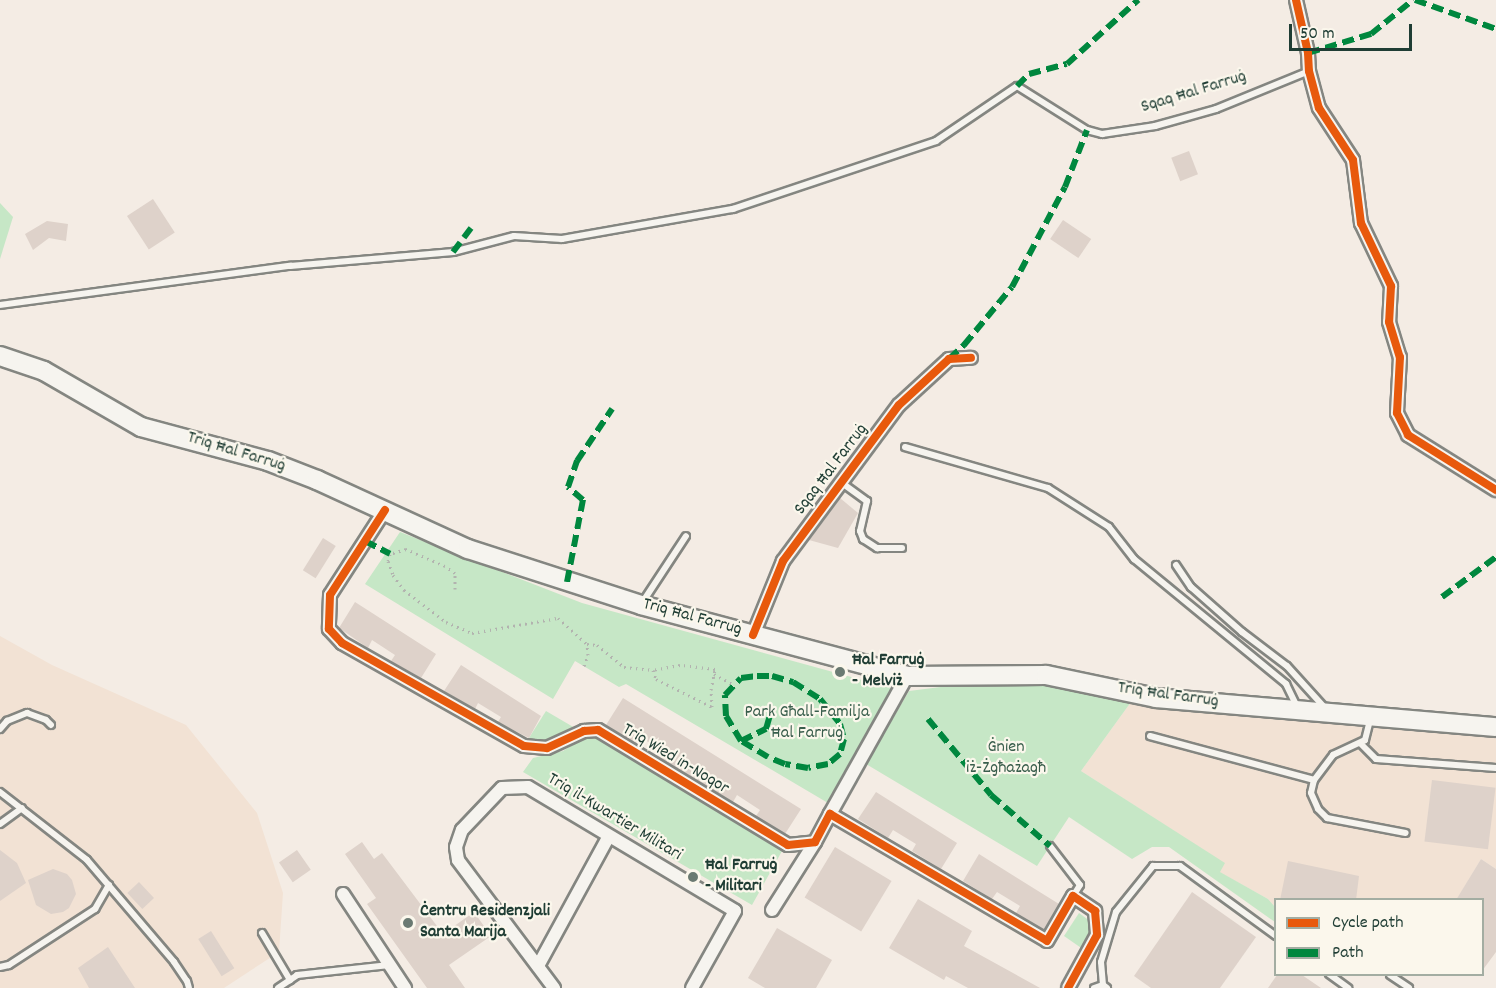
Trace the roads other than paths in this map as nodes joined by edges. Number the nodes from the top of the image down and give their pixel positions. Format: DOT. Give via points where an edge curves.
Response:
graph roads {
  1 [pos="1296,0"];
  2 [pos="1309,70"];
  3 [pos="0,305"];
  4 [pos="0,356"];
  5 [pos="971,358"];
  6 [pos="905,447"];
  7 [pos="842,483"];
  8 [pos="1496,490"];
  9 [pos="385,510"];
  10 [pos="686,536"];
  11 [pos="902,548"];
  12 [pos="1176,565"];
  13 [pos="641,605"];
  14 [pos="753,635"];
  15 [pos="907,676"];
  16 [pos="1298,710"];
  17 [pos="1329,712"];
  18 [pos="1370,716"];
  19 [pos="51,725"];
  20 [pos="1496,727"];
  21 [pos="0,729"];
  22 [pos="1150,736"];
  23 [pos="1361,744"];
  24 [pos="1496,768"];
  25 [pos="1314,780"];
  26 [pos="0,792"];
  27 [pos="22,808"];
  28 [pos="830,814"];
  29 [pos="0,824"];
  30 [pos="1406,833"];
  31 [pos="609,836"];
  32 [pos="815,842"];
  33 [pos="1050,846"];
  34 [pos="109,885"];
  35 [pos="343,894"];
  36 [pos="1073,896"];
  37 [pos="772,910"];
  38 [pos="262,933"];
  39 [pos="1274,935"];
  40 [pos="389,965"];
  41 [pos="538,966"];
  42 [pos="0,967"];
  43 [pos="1330,976"];
  44 [pos="1391,976"];
  45 [pos="290,980"];
  46 [pos="1105,987"];
  47 [pos="189,988"];
  48 [pos="278,988"];
  49 [pos="405,988"];
  50 [pos="554,988"];
  51 [pos="692,988"];
  52 [pos="1068,988"];
  53 [pos="1094,988"];
  54 [pos="1348,988"];
  55 [pos="1408,988"];
  1 -- 2 [label="street"];
  2 -- 3 [label="lane, Sqaq Ħal Farruġ" via="1216,109 1155,126 1102,134 1087,130 1017,86 936,141 733,209 562,239 514,236 453,252 290,266"];
  2 -- 8 [label="street" via="1319,108 1353,160 1361,223 1391,286 1389,322 1400,357 1397,413 1408,435"];
  4 -- 9 [label="main road, Triq Ħal Farruġ" via="44,371 141,427 268,461"];
  5 -- 7 [label="street, Sqaq Ħal Farruġ" via="949,359 933,371 899,405"];
  6 -- 16 [label="lane" via="1048,488 1109,527 1134,559 1286,684"];
  7 -- 11 [label="lane" via="867,501 860,531 863,539 877,548"];
  7 -- 14 [label="street, Sqaq Ħal Farruġ" via="783,561"];
  9 -- 13 [label="main road, Triq Ħal Farruġ" via="468,549"];
  9 -- 32 [label="street, Triq Wied in-Noqor" via="330,594 329,629 342,643 524,746 547,748 584,731 598,730 788,845"];
  10 -- 13 [label="lane"];
  12 -- 17 [label="lane" via="1191,587 1287,666"];
  13 -- 14 [label="main road, Triq Ħal Farruġ"];
  14 -- 15 [label="main road, Triq Ħal Farruġ"];
  15 -- 16 [label="main road, Triq Ħal Farruġ" via="1047,675 1156,698"];
  15 -- 28 [label="street"];
  16 -- 17 [label="main road, Triq Ħal Farruġ"];
  17 -- 18 [label="main road, Triq Ħal Farruġ"];
  18 -- 20 [label="main road, Triq Ħal Farruġ"];
  18 -- 23 [label="lane"];
  19 -- 21 [label="lane" via="27,713 7,720"];
  22 -- 25 [label="lane"];
  23 -- 24 [label="lane" via="1376,759"];
  23 -- 25 [label="lane" via="1333,755"];
  25 -- 30 [label="lane" via="1311,793 1327,818"];
  26 -- 27 [label="lane"];
  27 -- 29 [label="lane"];
  27 -- 34 [label="lane" via="87,860"];
  28 -- 32 [label="street"];
  28 -- 36 [label="street" via="1047,941"];
  31 -- 41 [label="street"];
  31 -- 41 [label="street, Triq il-Kwartier Militari" via="528,787 502,788 462,830 456,847 458,860"];
  31 -- 51 [label="street, Triq il-Kwartier Militari" via="735,911"];
  32 -- 37 [label="street"];
  33 -- 36 [label="lane" via="1080,885"];
  34 -- 42 [label="lane" via="94,909"];
  34 -- 47 [label="lane" via="174,962"];
  35 -- 40 [label="street"];
  36 -- 52 [label="street" via="1095,911 1097,935"];
  38 -- 45 [label="lane"];
  39 -- 46 [label="lane" via="1180,866 1153,866 1116,912 1101,962"];
  40 -- 45 [label="lane" via="297,975"];
  40 -- 49 [label="street"];
  41 -- 50 [label="street"];
  43 -- 54 [label="lane"];
  44 -- 55 [label="lane"];
  45 -- 48 [label="lane"];
  46 -- 53 [label="lane"];
}
